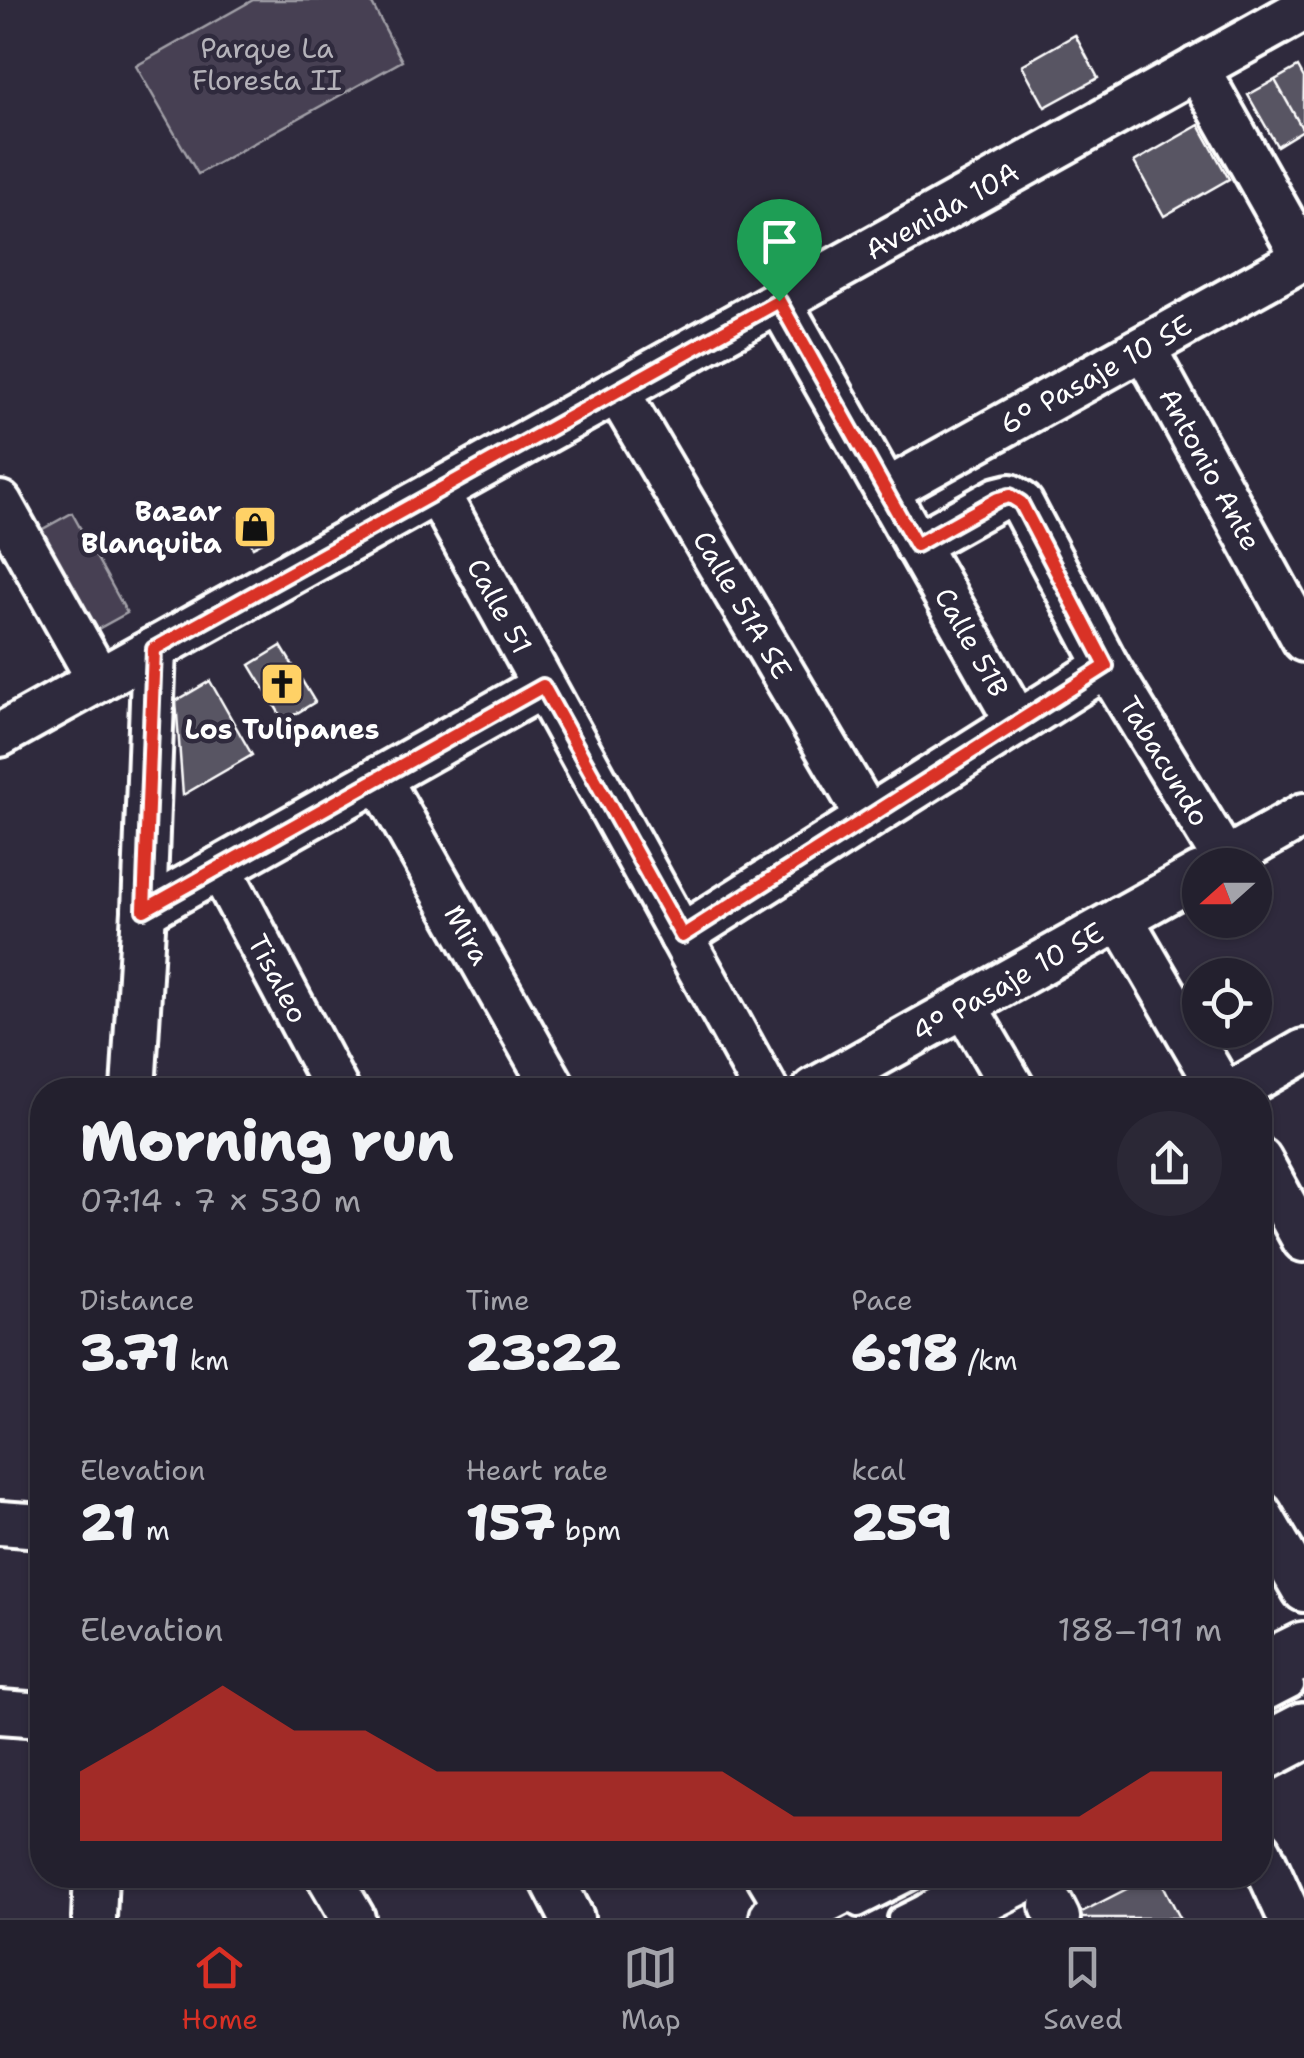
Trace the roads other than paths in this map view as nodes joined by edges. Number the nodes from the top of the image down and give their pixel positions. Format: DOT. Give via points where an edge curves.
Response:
graph roads {
  1 [pos="1304,8"];
  2 [pos="1197,68"];
  3 [pos="1304,258"];
  4 [pos="779,301"];
  5 [pos="1144,348"];
  6 [pos="616,391"];
  7 [pos="886,491"];
  8 [pos="437,492"];
  9 [pos="0,503"];
  10 [pos="916,545"];
  11 [pos="1304,640"];
  12 [pos="154,649"];
  13 [pos="1106,666"];
  14 [pos="99,680"];
  15 [pos="543,686"];
  16 [pos="1017,722"];
  17 [pos="0,735"];
  18 [pos="379,778"];
  19 [pos="1304,815"];
  20 [pos="867,816"];
  21 [pos="1204,848"];
  22 [pos="1246,848"];
  23 [pos="220,868"];
  24 [pos="1182,884"];
  25 [pos="144,910"];
  26 [pos="1122,918"];
  27 [pos="682,936"];
  28 [pos="966,1006"];
  29 [pos="1304,1051"];
  30 [pos="134,1078"];
  31 [pos="331,1078"];
  32 [pos="548,1078"];
  33 [pos="759,1078"];
  34 [pos="836,1078"];
  35 [pos="1007,1078"];
  36 [pos="1214,1078"];
  37 [pos="1257,1078"];
  38 [pos="1272,1182"];
  39 [pos="1304,1240"];
  40 [pos="0,1523"];
  41 [pos="30,1525"];
  42 [pos="1272,1535"];
  43 [pos="1304,1590"];
  44 [pos="1304,1650"];
  45 [pos="1272,1666"];
  46 [pos="1304,1680"];
  47 [pos="1272,1697"];
  48 [pos="0,1712"];
  49 [pos="1304,1713"];
  50 [pos="30,1714"];
  51 [pos="1272,1729"];
  52 [pos="1304,1732"];
  53 [pos="1272,1748"];
  54 [pos="1272,1878"];
  55 [pos="95,1888"];
  56 [pos="336,1888"];
  57 [pos="557,1888"];
  58 [pos="833,1888"];
  59 [pos="866,1888"];
  60 [pos="958,1888"];
  61 [pos="1044,1900"];
  62 [pos="793,1906"];
  63 [pos="94,1918"];
  64 [pos="353,1918"];
  65 [pos="572,1918"];
  66 [pos="899,1918"];
  67 [pos="936,1918"];
  68 [pos="1290,1918"];
  1 -- 2 [label="street, Avenida 10A"];
  2 -- 3 [label="street"];
  2 -- 4 [label="street, Avenida 10A"];
  3 -- 5 [label="street, 6° Pasaje 10 SE"];
  4 -- 6 [label="street, Avenida 10A"];
  4 -- 7 [label="street, Calle 51B"];
  5 -- 7 [label="street, 6° Pasaje 10 SE"];
  5 -- 11 [label="street, Antonio Ante"];
  6 -- 8 [label="street, Avenida 10A"];
  6 -- 20 [label="street, Calle 51A SE"];
  7 -- 10 [label="street, Calle 51B"];
  8 -- 12 [label="street, Avenida 10A"];
  8 -- 15 [label="street, Calle 51"];
  9 -- 14 [label="street"];
  10 -- 13 [label="street, Tabacundo" via="998,499 1010,496 1021,503"];
  10 -- 16 [label="street, Calle 51B"];
  12 -- 14 [label="street, Avenida 10A"];
  12 -- 25 [label="street"];
  13 -- 16 [label="street"];
  13 -- 21 [label="street, Tabacundo"];
  14 -- 17 [label="street, Avenida 10A"];
  15 -- 18 [label="street"];
  15 -- 27 [label="street, Calle 51"];
  16 -- 20 [label="street"];
  18 -- 23 [label="street"];
  18 -- 32 [label="street, Mira"];
  19 -- 22 [label="street, 4° Pasaje 10 SE"];
  20 -- 27 [label="street"];
  23 -- 25 [label="street"];
  23 -- 31 [label="street, Tisaleo"];
  24 -- 26 [label="street, 4° Pasaje 10 SE"];
  25 -- 30 [label="street"];
  26 -- 28 [label="street, 4° Pasaje 10 SE"];
  26 -- 36 [label="street"];
  27 -- 33 [label="street, Calle 51"];
  28 -- 34 [label="street, 4° Pasaje 10 SE"];
  28 -- 35 [label="street"];
  29 -- 37 [label="street"];
  38 -- 39 [label="street"];
  40 -- 41 [label="street"];
  42 -- 43 [label="street"];
  44 -- 45 [label="main road"];
  46 -- 47 [label="lane"];
  48 -- 50 [label="street"];
  49 -- 51 [label="lane"];
  52 -- 53 [label="main road"];
  54 -- 68 [label="street"];
  55 -- 63 [label="street"];
  56 -- 64 [label="street"];
  57 -- 65 [label="street"];
  58 -- 62 [label="main road"];
  59 -- 62 [label="lane"];
  60 -- 66 [label="lane"];
  61 -- 67 [label="main road"];
}
